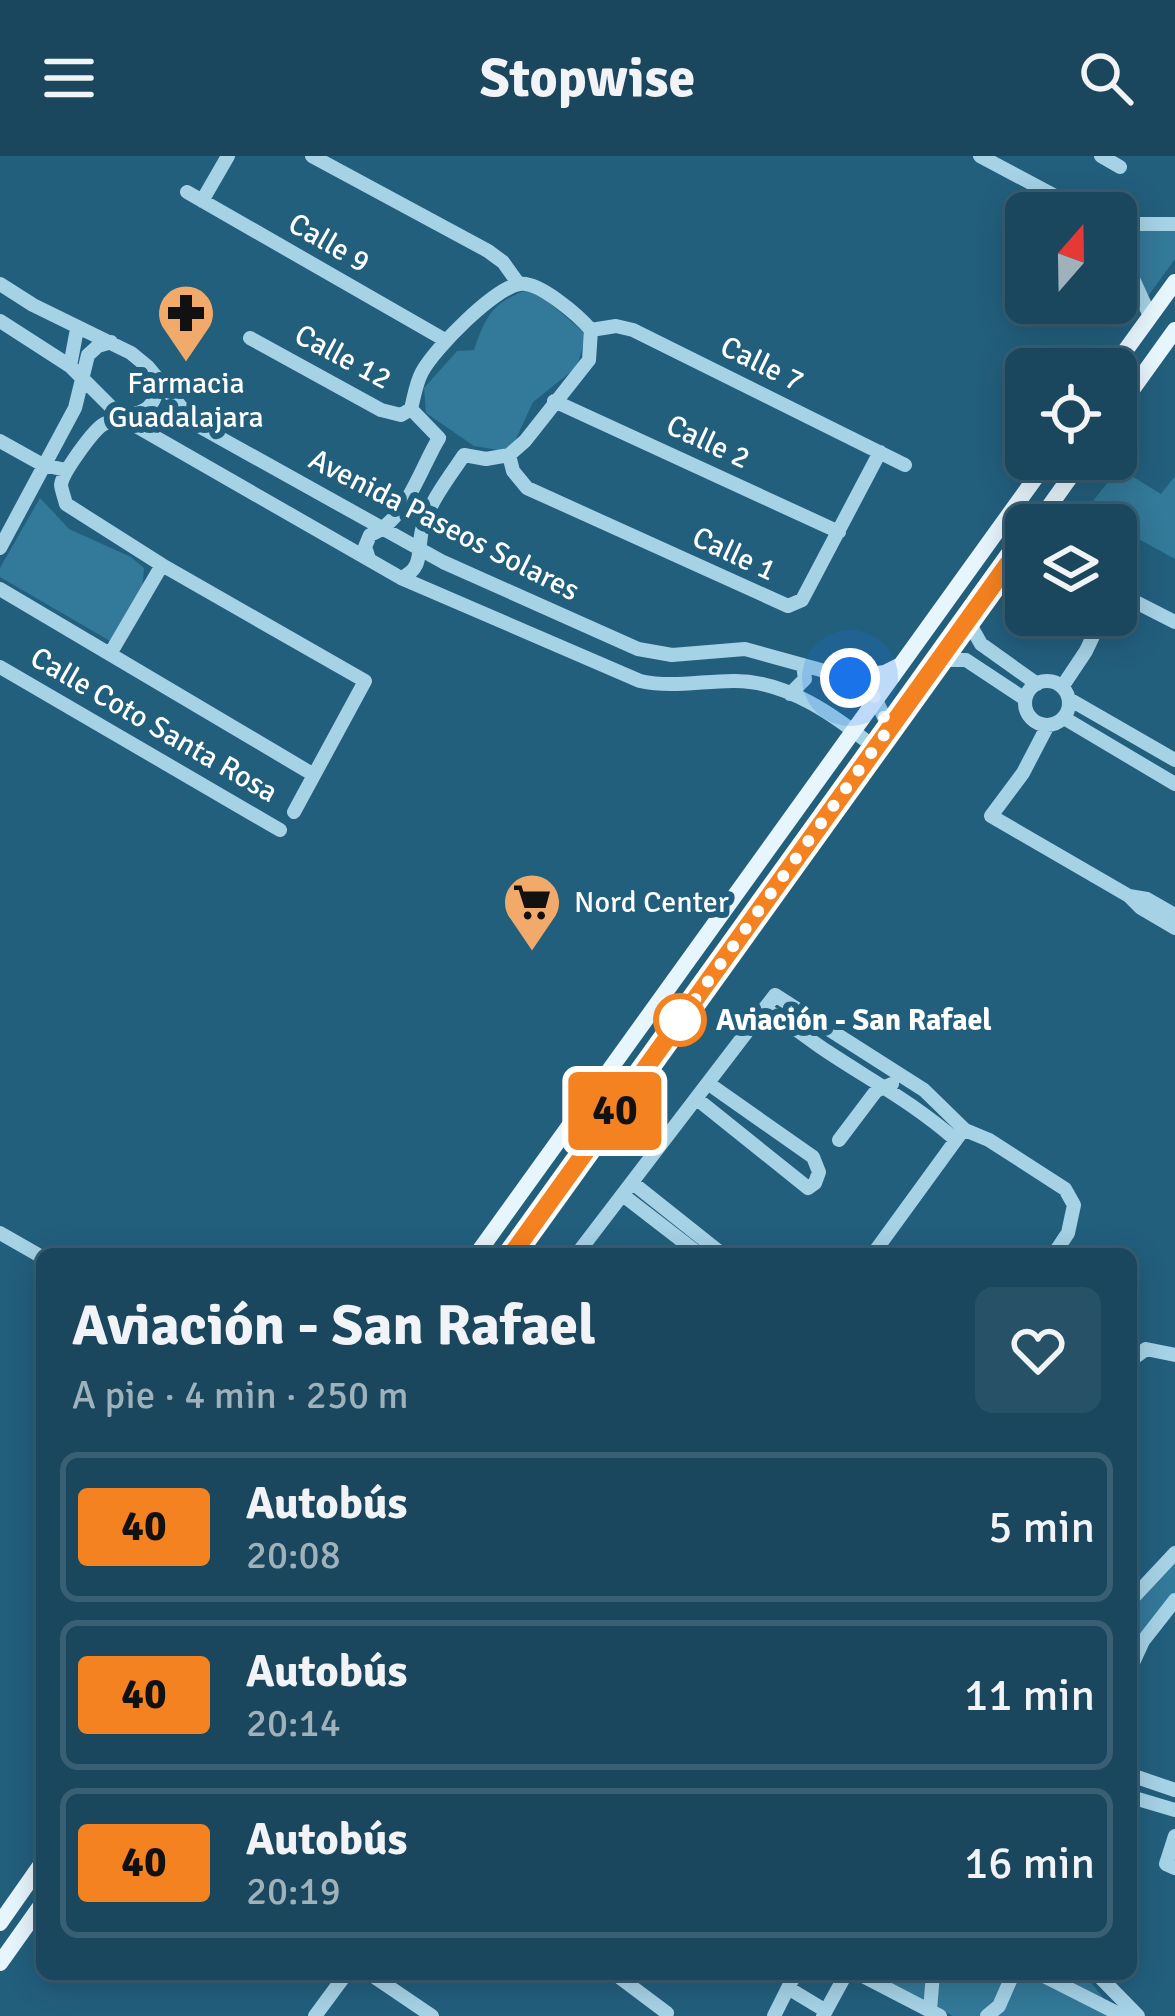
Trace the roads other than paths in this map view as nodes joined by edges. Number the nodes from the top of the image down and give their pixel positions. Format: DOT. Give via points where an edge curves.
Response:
graph roads {
  1 [pos="228,156"];
  2 [pos="312,156"];
  3 [pos="980,156"];
  4 [pos="1103,157"];
  5 [pos="1120,166"];
  6 [pos="187,192"];
  7 [pos="1048,192"];
  8 [pos="202,201"];
  9 [pos="1137,224"];
  10 [pos="1175,224"];
  11 [pos="518,283"];
  12 [pos="1175,283"];
  13 [pos="0,284"];
  14 [pos="1137,288"];
  15 [pos="1150,316"];
  16 [pos="0,321"];
  17 [pos="77,328"];
  18 [pos="591,330"];
  19 [pos="1175,330"];
  20 [pos="250,338"];
  21 [pos="445,340"];
  22 [pos="111,342"];
  23 [pos="1127,348"];
  24 [pos="70,367"];
  25 [pos="158,381"];
  26 [pos="84,382"];
  27 [pos="1137,383"];
  28 [pos="554,401"];
  29 [pos="75,408"];
  30 [pos="412,409"];
  31 [pos="122,418"];
  32 [pos="99,427"];
  33 [pos="0,441"];
  34 [pos="880,452"];
  35 [pos="509,455"];
  36 [pos="905,465"];
  37 [pos="43,466"];
  38 [pos="66,470"];
  39 [pos="1034,480"];
  40 [pos="1002,525"];
  41 [pos="1005,527"];
  42 [pos="382,530"];
  43 [pos="839,532"];
  44 [pos="0,548"];
  45 [pos="418,549"];
  46 [pos="369,560"];
  47 [pos="162,565"];
  48 [pos="1005,568"];
  49 [pos="401,578"];
  50 [pos="0,589"];
  51 [pos="1137,603"];
  52 [pos="968,621"];
  53 [pos="1175,622"];
  54 [pos="1093,636"];
  55 [pos="110,654"];
  56 [pos="940,660"];
  57 [pos="803,664"];
  58 [pos="902,665"];
  59 [pos="0,667"];
  60 [pos="850,678"];
  61 [pos="1037,684"];
  62 [pos="1065,693"];
  63 [pos="790,694"];
  64 [pos="878,698"];
  65 [pos="1025,699"];
  66 [pos="1064,718"];
  67 [pos="1048,725"];
  68 [pos="889,728"];
  69 [pos="853,730"];
  70 [pos="875,748"];
  71 [pos="1175,760"];
  72 [pos="314,775"];
  73 [pos="1175,784"];
  74 [pos="294,812"];
  75 [pos="280,830"];
  76 [pos="1129,896"];
  77 [pos="1175,915"];
  78 [pos="1175,928"];
  79 [pos="764,1009"];
  80 [pos="906,1078"];
  81 [pos="709,1084"];
  82 [pos="887,1086"];
  83 [pos="924,1090"];
  84 [pos="698,1099"];
  85 [pos="915,1106"];
  86 [pos="960,1135"];
  87 [pos="839,1140"];
  88 [pos="629,1190"];
  89 [pos="0,1233"];
  90 [pos="481,1248"];
  91 [pos="516,1248"];
  92 [pos="582,1248"];
  93 [pos="692,1248"];
  94 [pos="713,1248"];
  95 [pos="877,1248"];
  96 [pos="1058,1248"];
  97 [pos="36,1254"];
  98 [pos="1175,1355"];
  99 [pos="1137,1356"];
  100 [pos="1175,1553"];
  101 [pos="1157,1570"];
  102 [pos="1175,1574"];
  103 [pos="1137,1581"];
  104 [pos="1175,1600"];
  105 [pos="1137,1652"];
  106 [pos="1137,1777"];
  107 [pos="1175,1790"];
  108 [pos="1137,1799"];
  109 [pos="1175,1810"];
  110 [pos="1175,1837"];
  111 [pos="1175,1868"];
  112 [pos="36,1872"];
  113 [pos="36,1912"];
  114 [pos="0,1923"];
  115 [pos="0,1963"];
  116 [pos="342,1980"];
  117 [pos="379,1980"];
  118 [pos="623,1980"];
  119 [pos="843,1980"];
  120 [pos="872,1980"];
  121 [pos="933,1980"];
  122 [pos="1010,1980"];
  123 [pos="1052,1980"];
  124 [pos="1103,1980"];
  125 [pos="792,1981"];
  126 [pos="667,2013"];
  127 [pos="825,2013"];
  128 [pos="935,2013"];
  129 [pos="315,2016"];
  130 [pos="432,2016"];
  131 [pos="774,2016"];
  132 [pos="987,2016"];
  133 [pos="1123,2016"];
  134 [pos="1138,2016"];
  1 -- 8 [label="street"];
  2 -- 11 [label="street" via="488,251"];
  3 -- 7 [label="street"];
  4 -- 5 [label="street"];
  6 -- 8 [label="street, Calle 9"];
  8 -- 21 [label="street, Calle 9"];
  9 -- 10 [label="street"];
  11 -- 18 [label="street" via="556,300"];
  11 -- 21 [label="street"];
  12 -- 15 [label="main road"];
  13 -- 17 [label="street, Avenida Paseos Solares"];
  14 -- 15 [label="street"];
  15 -- 23 [label="main road"];
  16 -- 24 [label="street, Avenida Paseos Solares"];
  17 -- 22 [label="street, Avenida Paseos Solares"];
  17 -- 24 [label="street"];
  18 -- 28 [label="street" via="590,360"];
  18 -- 34 [label="street, Calle 7" via="633,331"];
  19 -- 27 [label="main road"];
  20 -- 30 [label="street, Calle 12" via="381,410"];
  21 -- 30 [label="street" via="420,374"];
  22 -- 25 [label="street, Avenida Paseos Solares"];
  22 -- 26 [label="street" via="88,356"];
  24 -- 26 [label="street, Avenida Paseos Solares"];
  25 -- 31 [label="street" via="151,406"];
  25 -- 42 [label="street, Avenida Paseos Solares" via="194,424"];
  26 -- 29 [label="street"];
  26 -- 31 [label="street, Avenida Paseos Solares"];
  28 -- 35 [label="street"];
  28 -- 43 [label="street, Calle 2"];
  29 -- 32 [label="street"];
  29 -- 37 [label="street"];
  30 -- 42 [label="street" via="439,438"];
  31 -- 32 [label="street"];
  31 -- 46 [label="street, Avenida Paseos Solares"];
  32 -- 38 [label="street"];
  33 -- 37 [label="street"];
  34 -- 36 [label="street, Calle 7"];
  34 -- 43 [label="street, Calle 1"];
  35 -- 43 [label="street, Calle 1" via="527,488 788,606 802,600"];
  35 -- 45 [label="street" via="464,455 423,524"];
  37 -- 38 [label="street"];
  37 -- 44 [label="street"];
  38 -- 47 [label="street" via="65,503"];
  39 -- 40 [label="main road"];
  40 -- 41 [label="main road"];
  40 -- 58 [label="main road"];
  42 -- 45 [label="street, Avenida Paseos Solares"];
  42 -- 46 [label="street" via="370,535"];
  45 -- 49 [label="street" via="420,562"];
  45 -- 57 [label="street, Avenida Paseos Solares" via="638,649 745,649"];
  46 -- 49 [label="street, Avenida Paseos Solares"];
  47 -- 55 [label="street"];
  47 -- 72 [label="street" via="365,681"];
  48 -- 52 [label="main road"];
  49 -- 63 [label="street, Avenida Paseos Solares" via="640,681 752,682"];
  50 -- 55 [label="street"];
  51 -- 53 [label="street"];
  52 -- 56 [label="main road"];
  52 -- 61 [label="street" via="981,644"];
  54 -- 62 [label="street"];
  55 -- 72 [label="street"];
  56 -- 65 [label="street" via="967,660"];
  56 -- 68 [label="main road"];
  57 -- 60 [label="street, Avenida Paseos Solares"];
  57 -- 63 [label="street" via="805,679"];
  58 -- 60 [label="main road"];
  58 -- 64 [label="main road"];
  59 -- 75 [label="street, Calle Coto Santa Rosa"];
  60 -- 64 [label="street, Avenida Paseos Solares"];
  61 -- 62 [label="street"];
  61 -- 65 [label="street"];
  62 -- 66 [label="street"];
  62 -- 71 [label="street"];
  63 -- 69 [label="street, Avenida Paseos Solares"];
  64 -- 68 [label="street"];
  64 -- 69 [label="main road"];
  65 -- 67 [label="street" via="1033,721"];
  66 -- 67 [label="street"];
  66 -- 73 [label="street"];
  67 -- 76 [label="street" via="991,816"];
  68 -- 70 [label="main road"];
  69 -- 70 [label="street, Avenida Paseos Solares"];
  69 -- 90 [label="main road"];
  70 -- 91 [label="main road"];
  72 -- 74 [label="street"];
  76 -- 77 [label="street"];
  76 -- 78 [label="street"];
  79 -- 80 [label="street" via="776,995"];
  79 -- 81 [label="street"];
  79 -- 82 [label="street"];
  80 -- 82 [label="street"];
  80 -- 83 [label="street"];
  81 -- 84 [label="street"];
  81 -- 84 [label="street" via="812,1157 815,1183 798,1181"];
  82 -- 85 [label="street"];
  82 -- 87 [label="street"];
  83 -- 85 [label="street"];
  83 -- 86 [label="street"];
  84 -- 88 [label="street"];
  85 -- 86 [label="street"];
  86 -- 95 [label="street"];
  86 -- 96 [label="street" via="989,1140 1065,1189 1074,1204"];
  88 -- 92 [label="street"];
  88 -- 93 [label="street"];
  88 -- 94 [label="street"];
  89 -- 97 [label="street"];
  98 -- 99 [label="street" via="1146,1349"];
  100 -- 101 [label="street"];
  101 -- 102 [label="street"];
  101 -- 103 [label="street"];
  104 -- 105 [label="street"];
  106 -- 107 [label="street"];
  108 -- 109 [label="street"];
  110 -- 111 [label="street" via="1166,1864"];
  112 -- 114 [label="main road"];
  113 -- 115 [label="main road"];
  116 -- 129 [label="street"];
  117 -- 130 [label="street"];
  118 -- 126 [label="street"];
  119 -- 127 [label="street"];
  120 -- 128 [label="street"];
  121 -- 128 [label="street"];
  122 -- 132 [label="street"];
  123 -- 133 [label="street"];
  124 -- 134 [label="street"];
  125 -- 127 [label="street"];
  125 -- 131 [label="street"];
}
